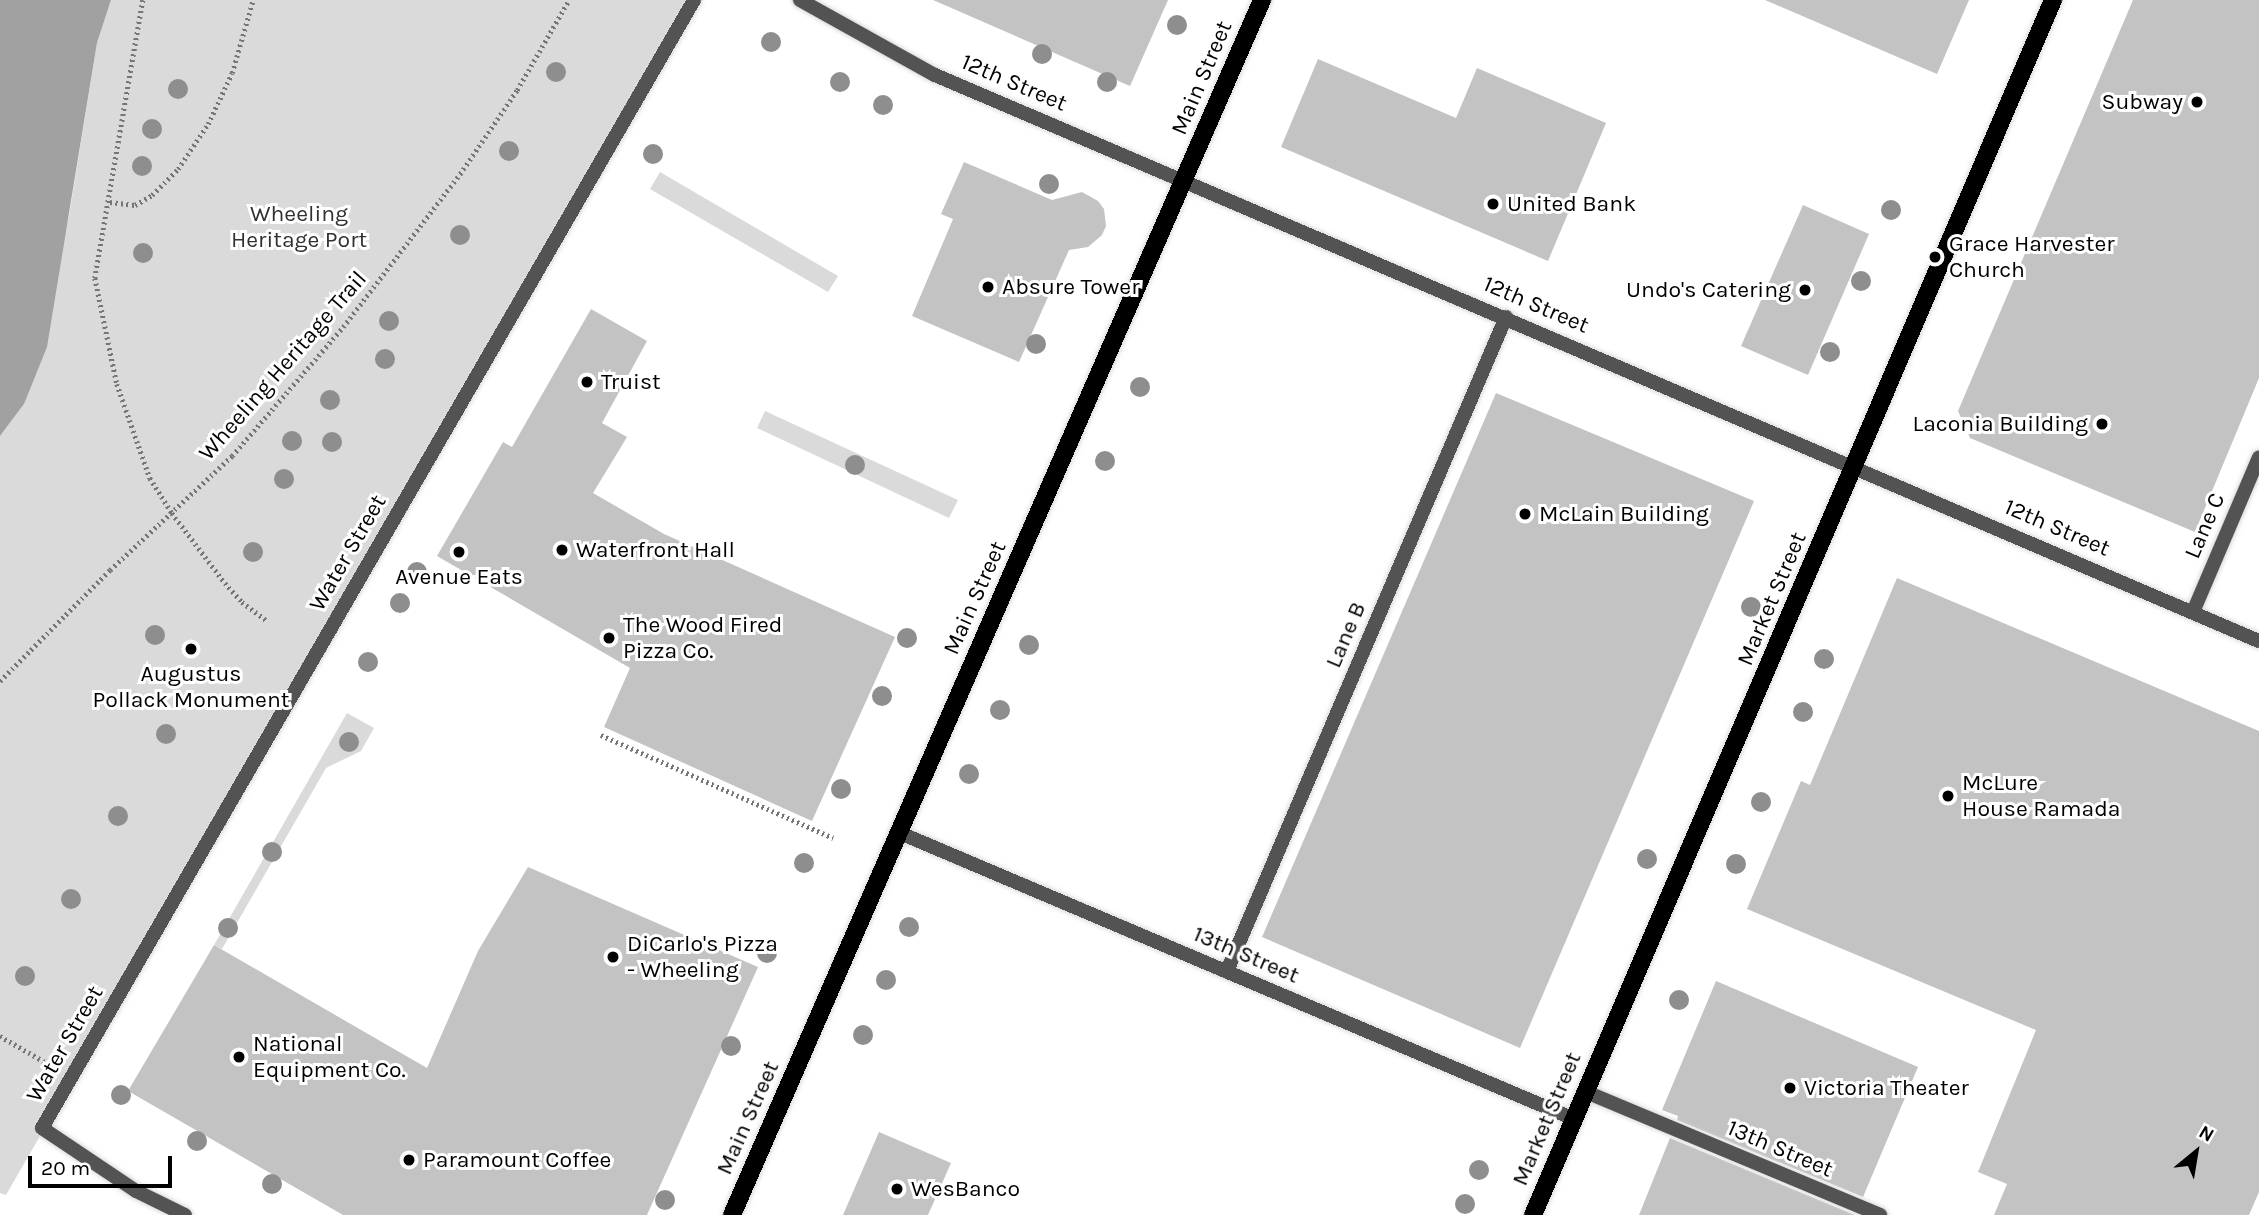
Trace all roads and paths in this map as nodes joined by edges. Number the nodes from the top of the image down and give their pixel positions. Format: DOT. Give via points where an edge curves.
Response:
graph roads {
  1 [pos="143,0"];
  2 [pos="253,0"];
  3 [pos="569,0"];
  4 [pos="694,0"];
  5 [pos="800,0"];
  6 [pos="1262,0"];
  7 [pos="2053,0"];
  8 [pos="1185,180"];
  9 [pos="110,202"];
  10 [pos="1506,317"];
  11 [pos="2259,457"];
  12 [pos="1856,466"];
  13 [pos="172,513"];
  14 [pos="2193,612"];
  15 [pos="266,620"];
  16 [pos="2259,641"];
  17 [pos="0,681"];
  18 [pos="601,735"];
  19 [pos="900,833"];
  20 [pos="833,838"];
  21 [pos="1227,971"];
  22 [pos="0,1036"];
  23 [pos="72,1078"];
  24 [pos="1586,1092"];
  25 [pos="1574,1119"];
  26 [pos="185,1215"];
  27 [pos="732,1215"];
  28 [pos="1533,1215"];
  29 [pos="1880,1215"];
  1 -- 9 [label="path"];
  2 -- 9 [label="path" via="232,73 208,124 178,169 135,205"];
  3 -- 13 [label="path, Wheeling Heritage Trail" via="517,90 385,274 278,405"];
  4 -- 23 [label="street, Water Street"];
  5 -- 8 [label="street, 12th Street" via="934,75"];
  6 -- 8 [label="main road, Main Street"];
  7 -- 12 [label="main road, Market Street"];
  8 -- 10 [label="street, 12th Street"];
  8 -- 19 [label="main road, Main Street"];
  9 -- 13 [label="path" via="95,278 117,384 150,478"];
  10 -- 12 [label="street, 12th Street"];
  10 -- 21 [label="street, Lane B"];
  11 -- 14 [label="street, Lane C"];
  12 -- 14 [label="street, 12th Street"];
  12 -- 24 [label="main road, Market Street"];
  13 -- 15 [label="path" via="225,583"];
  13 -- 17 [label="path, Wheeling Heritage Trail"];
  14 -- 16 [label="street, 12th Street"];
  18 -- 20 [label="path"];
  19 -- 21 [label="street, 13th Street"];
  19 -- 27 [label="main road, Main Street"];
  21 -- 25 [label="street, 13th Street"];
  22 -- 23 [label="path"];
  23 -- 26 [label="street, Water Street" via="42,1128 136,1191"];
  24 -- 25 [label="main road, Market Street"];
  24 -- 29 [label="street, 13th Street"];
  25 -- 28 [label="main road, Market Street"];
}
